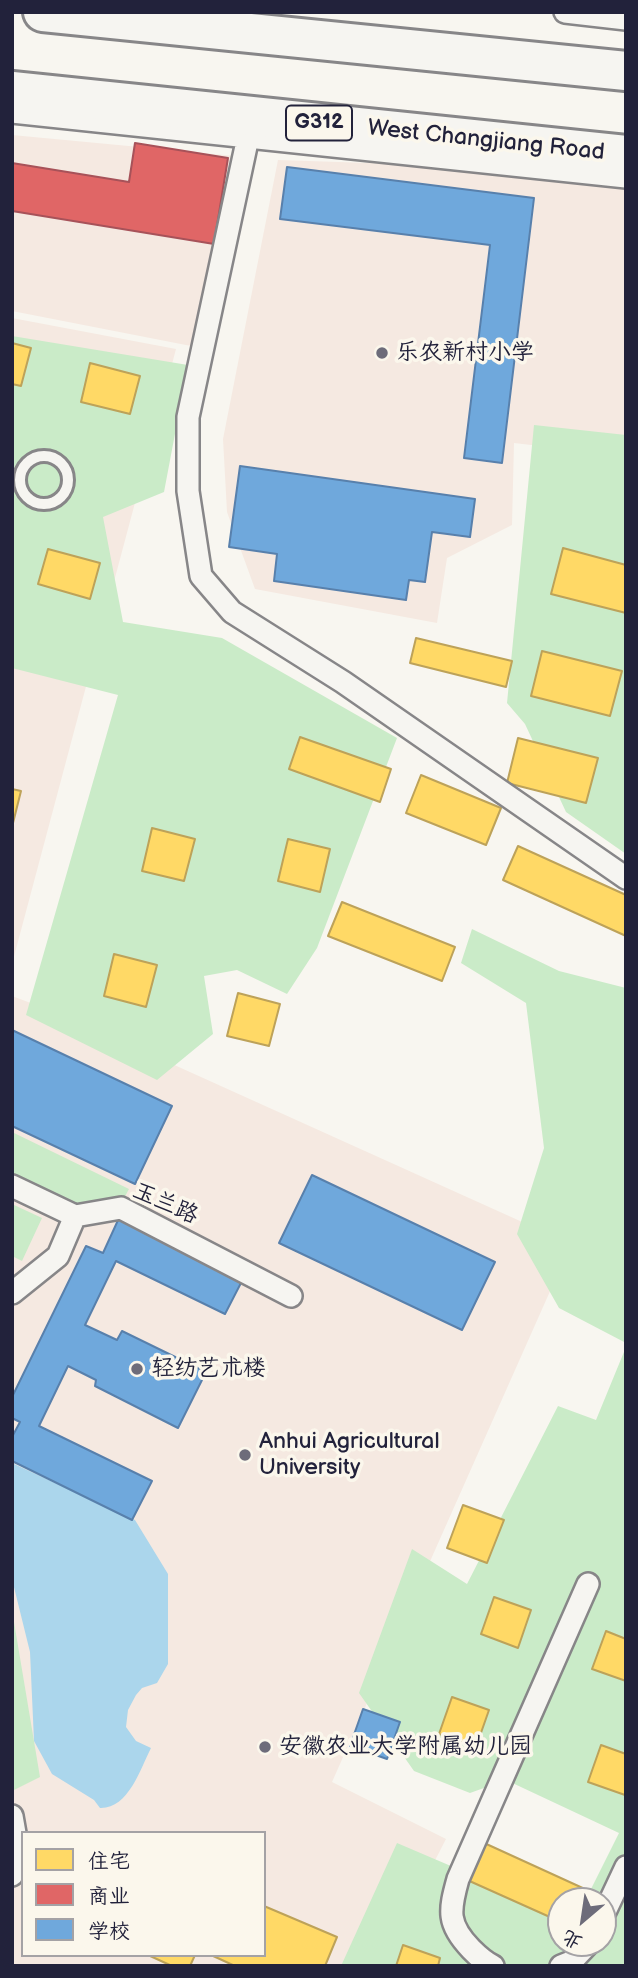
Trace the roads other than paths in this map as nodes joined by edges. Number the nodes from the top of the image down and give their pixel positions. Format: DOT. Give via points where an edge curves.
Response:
graph roads {
  1 [pos="43,12"];
  2 [pos="565,12"];
  3 [pos="626,19"];
  4 [pos="626,71"];
  5 [pos="12,91"];
  6 [pos="12,112"];
  7 [pos="248,137"];
  8 [pos="626,155"];
  9 [pos="626,177"];
  10 [pos="16,473"];
  11 [pos="626,878"];
  12 [pos="12,1186"];
  13 [pos="75,1216"];
  14 [pos="12,1293"];
  15 [pos="291,1296"];
  16 [pos="588,1584"];
  17 [pos="12,1816"];
  18 [pos="626,1867"];
  19 [pos="12,1875"];
  20 [pos="617,1887"];
  21 [pos="576,1957"];
  22 [pos="493,1966"];
  23 [pos="561,1966"];
  1 -- 4 [label="highway"];
  2 -- 3 [label="street"];
  5 -- 8 [label="highway, West Changjiang Road / G312"];
  6 -- 7 [label="street"];
  7 -- 9 [label="street"];
  7 -- 11 [label="street" via="188,417 188,491 201,576 232,612 343,682"];
  10 -- 10 [label="lane" via="22,488 38,503 54,501 65,489 67,473 50,457 35,457"];
  12 -- 13 [label="street"];
  13 -- 14 [label="street" via="58,1256"];
  13 -- 15 [label="street, 玉兰路" via="121,1208"];
  16 -- 22 [label="street" via="458,1879 450,1909 457,1934"];
  17 -- 19 [label="street" via="19,1856"];
  18 -- 20 [label="street"];
  21 -- 23 [label="street"];
}
